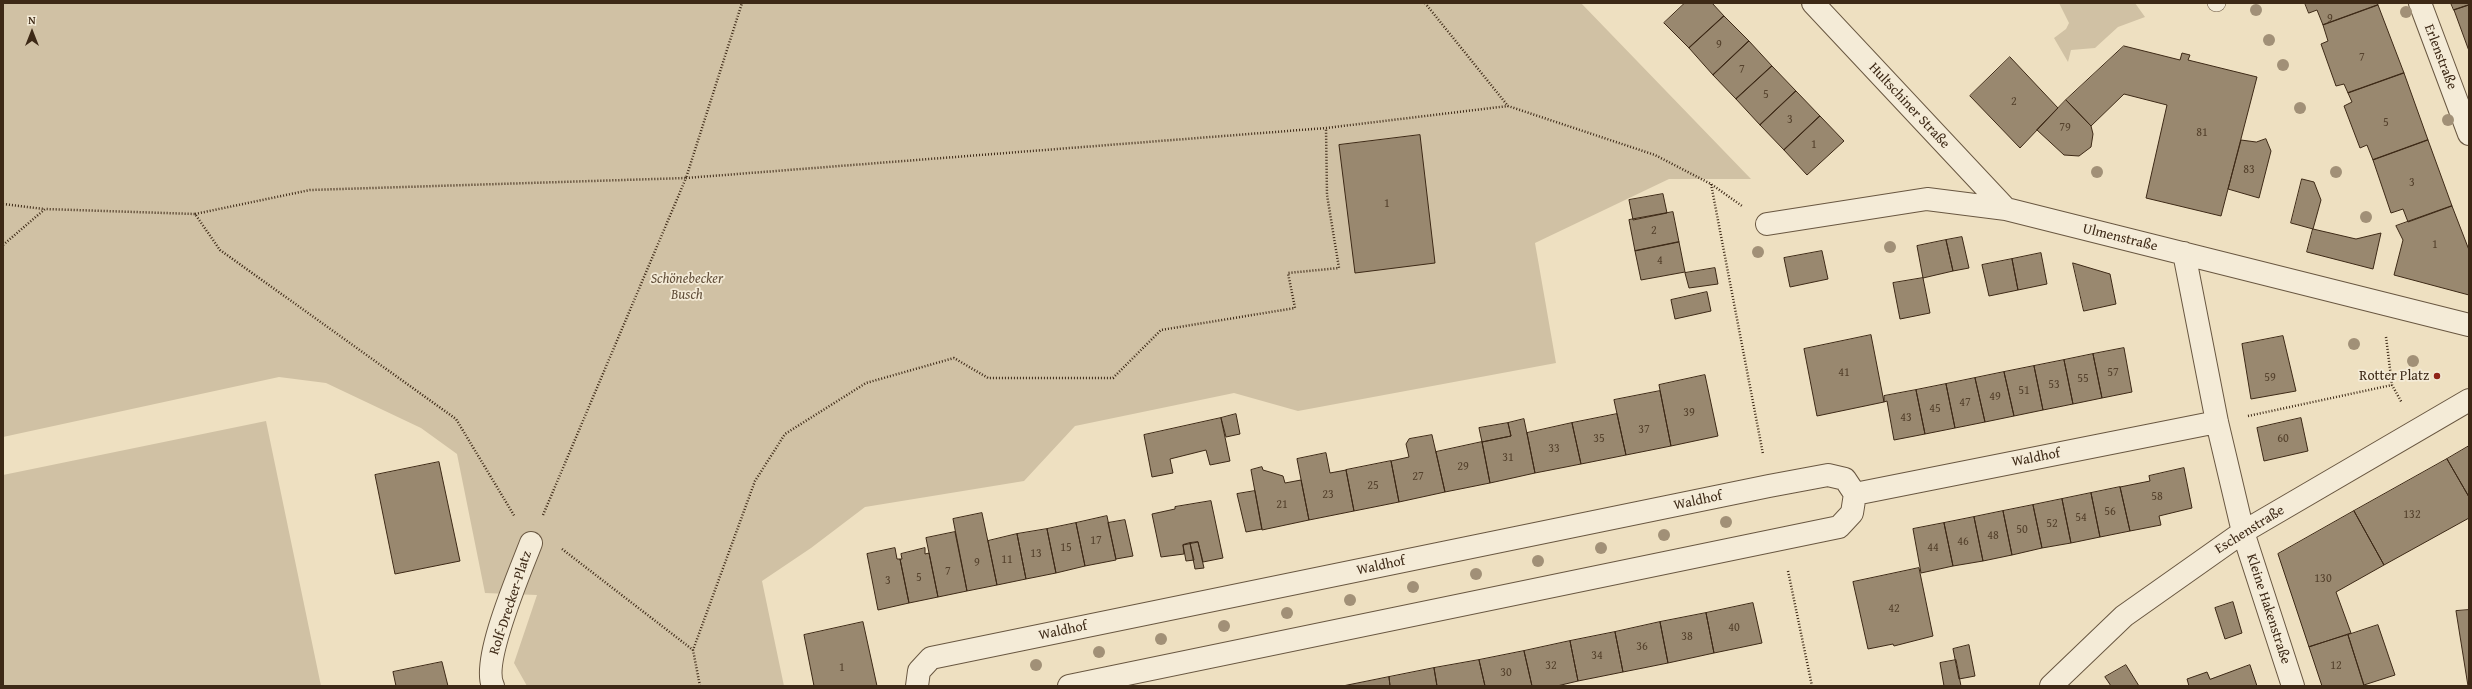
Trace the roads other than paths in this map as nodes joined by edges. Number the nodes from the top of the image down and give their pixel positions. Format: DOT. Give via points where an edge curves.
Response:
graph roads {
  1 [pos="1813,3"];
  2 [pos="2420,3"];
  3 [pos="2469,134"];
  4 [pos="2006,210"];
  5 [pos="1767,224"];
  6 [pos="2184,253"];
  7 [pos="2469,325"];
  8 [pos="2469,400"];
  9 [pos="2217,422"];
  10 [pos="1855,494"];
  11 [pos="2243,532"];
  12 [pos="531,543"];
  13 [pos="493,686"];
  14 [pos="916,686"];
  15 [pos="1069,686"];
  16 [pos="2051,686"];
  17 [pos="2293,686"];
  1 -- 4 [label="street, Hultschiner Straße"];
  2 -- 3 [label="street, Erlenstraße"];
  4 -- 5 [label="street, Ulmenstraße" via="1927,199"];
  4 -- 6 [label="street, Ulmenstraße"];
  6 -- 7 [label="street, Ulmenstraße"];
  6 -- 9 [label="street"];
  8 -- 11 [label="street, Eschenstraße"];
  9 -- 10 [label="street, Waldhof"];
  9 -- 11 [label="street"];
  10 -- 14 [label="street, Waldhof" via="1845,479 1828,475 1769,486 931,658 919,670"];
  10 -- 15 [label="street" via="1852,513 1839,527"];
  11 -- 16 [label="street, Eschenstraße" via="2124,616"];
  11 -- 17 [label="street, Kleine Hakenstraße"];
  12 -- 13 [label="street, Rolf-Drecker-Platz" via="493,650 490,678"];
}
